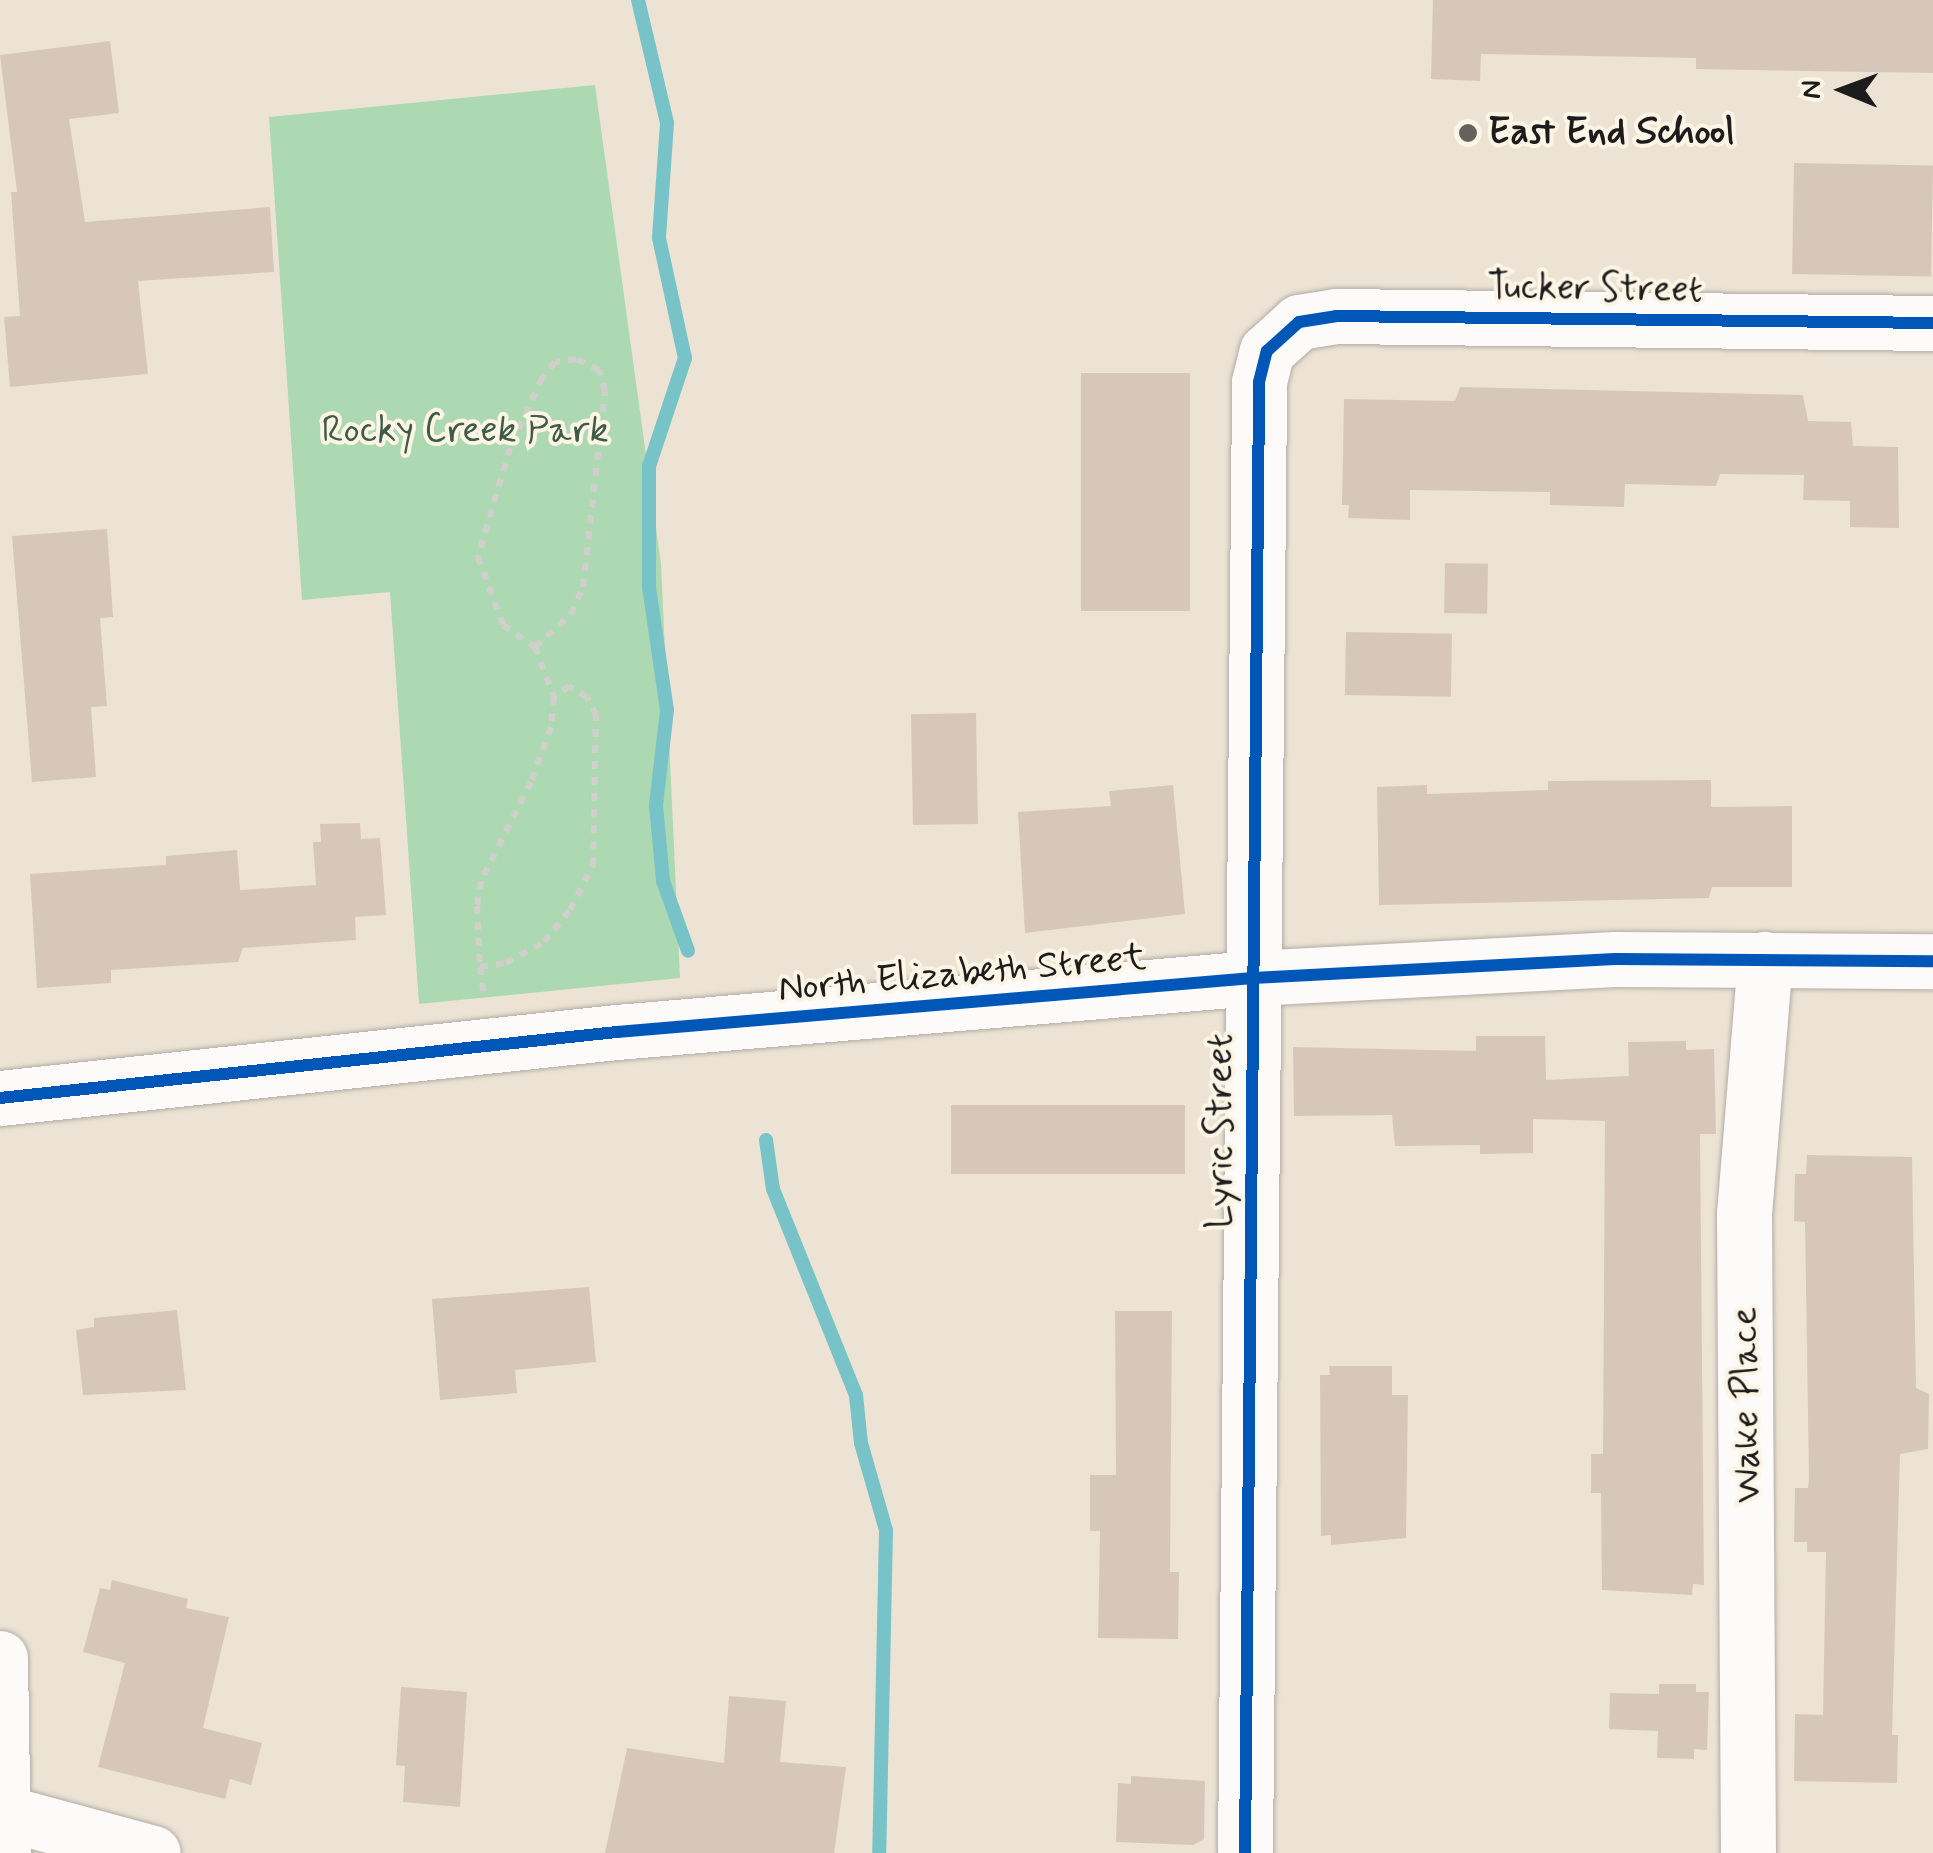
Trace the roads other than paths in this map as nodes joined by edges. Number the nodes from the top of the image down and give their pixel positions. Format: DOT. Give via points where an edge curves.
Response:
graph roads {
  1 [pos="1933,323"];
  2 [pos="1267,351"];
  3 [pos="1764,958"];
  4 [pos="1933,961"];
  5 [pos="1253,978"];
  6 [pos="0,1098"];
  7 [pos="0,1658"];
  8 [pos="4,1833"];
  9 [pos="153,1853"];
  10 [pos="1245,1853"];
  11 [pos="1748,1853"];
  1 -- 2 [label="street, Tucker Street" via="1336,316 1299,322"];
  2 -- 5 [label="street, Lyric Street" via="1259,382"];
  3 -- 4 [label="street, North Elizabeth Street"];
  3 -- 5 [label="street, North Elizabeth Street"];
  3 -- 11 [label="street, Wake Place" via="1744,1214"];
  5 -- 6 [label="street, North Elizabeth Street" via="489,1046"];
  5 -- 10 [label="street, Lyric Street"];
  7 -- 8 [label="street"];
  8 -- 9 [label="street"];
}
